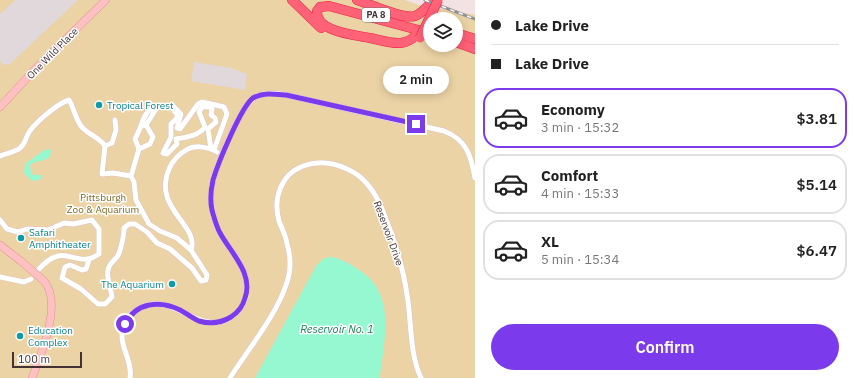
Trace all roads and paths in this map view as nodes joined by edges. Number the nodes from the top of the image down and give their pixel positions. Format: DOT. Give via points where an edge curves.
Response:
graph roads {
  1 [pos="106,0"];
  2 [pos="292,0"];
  3 [pos="330,0"];
  4 [pos="358,0"];
  5 [pos="434,3"];
  6 [pos="422,35"];
  7 [pos="463,35"];
  8 [pos="475,39"];
  9 [pos="463,45"];
  10 [pos="475,49"];
  11 [pos="0,107"];
  12 [pos="175,110"];
  13 [pos="115,120"];
  14 [pos="216,122"];
  15 [pos="144,125"];
  16 [pos="223,125"];
  17 [pos="106,146"];
  18 [pos="139,149"];
  19 [pos="214,150"];
  20 [pos="0,156"];
  21 [pos="131,176"];
  22 [pos="475,178"];
  23 [pos="0,220"];
  24 [pos="0,245"];
  25 [pos="191,250"];
  26 [pos="89,260"];
  27 [pos="40,269"];
  28 [pos="0,277"];
  29 [pos="31,279"];
  30 [pos="66,282"];
  31 [pos="59,283"];
  32 [pos="32,378"];
  33 [pos="130,378"];
  34 [pos="230,378"];
  35 [pos="421,378"];
  1 -- 11 [label="main road, One Wild Place"];
  2 -- 6 [label="highway" via="317,26 338,36 396,47 412,44"];
  3 -- 6 [label="highway, PA 8"];
  4 -- 5 [label="highway" via="406,16 416,16"];
  5 -- 6 [label="highway" via="423,25"];
  6 -- 6 [label="highway" via="394,43 339,32 321,22 316,11 320,7 330,6"];
  7 -- 8 [label="highway"];
  9 -- 10 [label="highway"];
  12 -- 14 [label="street" via="177,118 171,124 171,137 164,153 167,154 177,144 176,139 193,136 205,127 199,112 202,107 212,109 211,115"];
  12 -- 15 [label="street" via="173,106 158,106 148,110"];
  12 -- 16 [label="street" via="181,114 177,128 182,128 202,102 224,107 227,114"];
  13 -- 17 [label="street" via="116,130 112,143"];
  14 -- 16 [label="street"];
  14 -- 19 [label="street" via="208,129"];
  15 -- 18 [label="street" via="135,139"];
  15 -- 18 [label="street" via="153,137 150,144"];
  16 -- 19 [label="street"];
  17 -- 20 [label="street" via="80,125 69,100 62,102 28,133 26,142 19,150"];
  17 -- 21 [label="street" via="102,174"];
  18 -- 21 [label="street"];
  19 -- 25 [label="street" via="197,147 188,149 170,165 166,177 167,199 191,237"];
  21 -- 25 [label="street" via="136,200 149,224 177,238"];
  22 -- 33 [label="street" via="472,160 466,147 455,136 444,131 286,95 271,93 253,99 240,115 216,172 211,194 211,206 217,228 242,267 247,281 247,294 243,304 232,316 212,323 160,304 149,304 136,310 128,319 122,334 131,367"];
  23 -- 26 [label="street" via="8,229 18,232 27,229 48,230 64,223 92,220 99,229 100,243 99,254"];
  24 -- 32 [label="main road, bridge" via="44,281 50,291 49,328"];
  25 -- 30 [label="street" via="207,275 206,280 201,281 192,268 170,249 157,243 147,232 135,224 129,224 124,228 124,238 118,256 108,270 112,297 109,302 98,304 81,289"];
  26 -- 27 [label="street" via="82,261 64,254 54,256"];
  26 -- 30 [label="street" via="86,269 70,265 65,267 62,278"];
  28 -- 29 [label="street" via="24,282"];
  30 -- 31 [label="street"];
  34 -- 35 [label="street, Reservoir Drive" via="278,303 287,282 290,256 277,210 277,197 281,186 289,174 300,167 327,163 343,167 359,176 369,186 381,206 403,272 414,359"];
}
